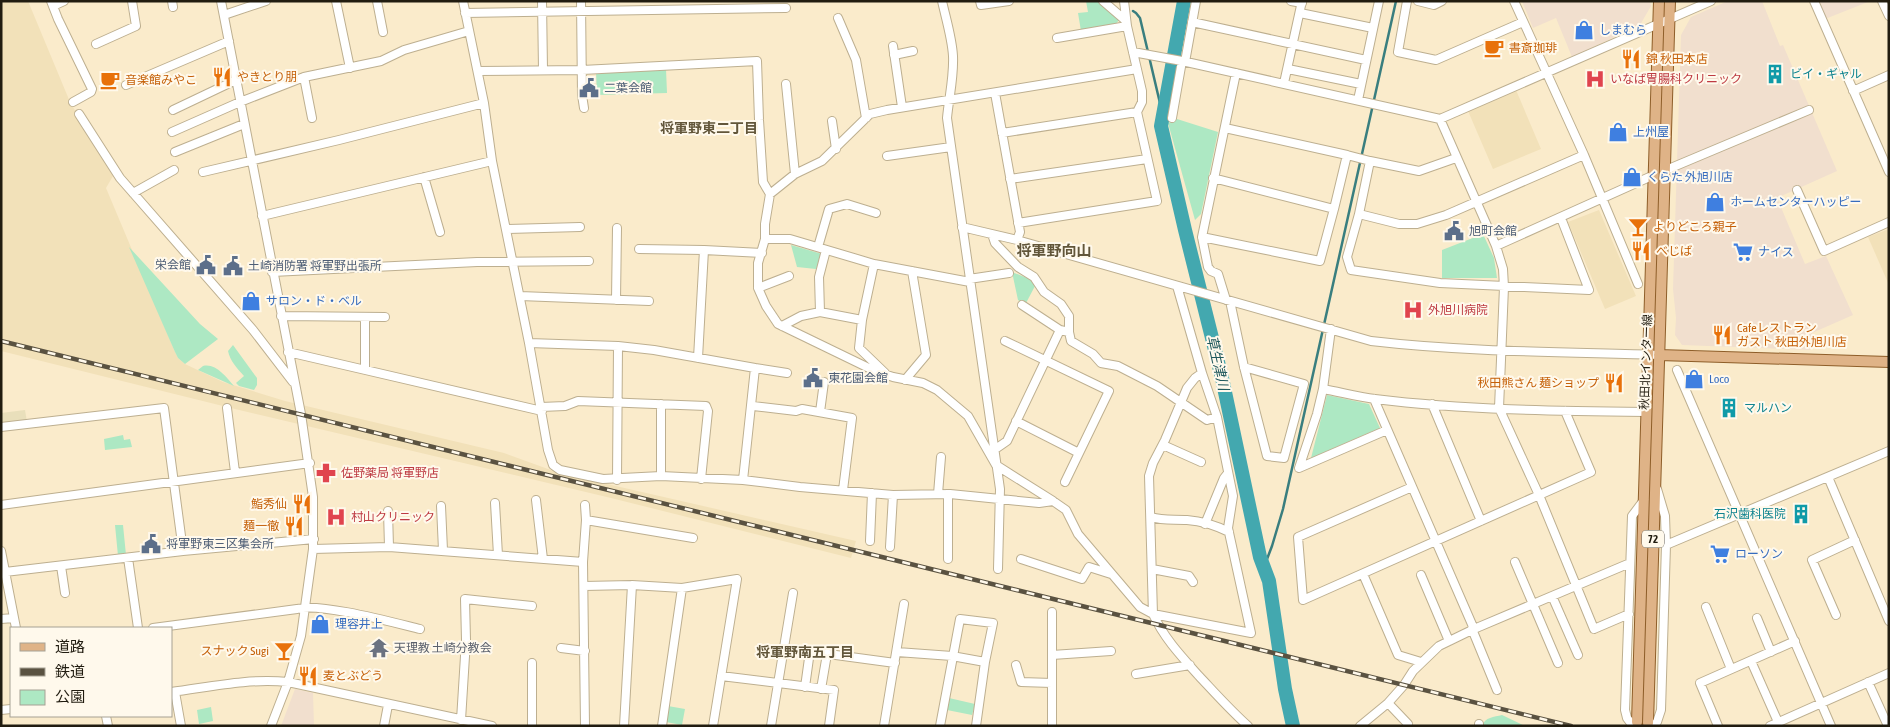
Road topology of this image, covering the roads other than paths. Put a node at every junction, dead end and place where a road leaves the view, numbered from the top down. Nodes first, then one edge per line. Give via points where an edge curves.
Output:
1 (64, 1) edge
2 (132, 1) edge
3 (221, 1) edge
4 (266, 1) edge
5 (336, 1) edge
6 (377, 1) edge
7 (463, 1) edge
8 (542, 1) edge
9 (581, 1) edge
10 (942, 1) edge
11 (980, 1) edge
12 (1009, 1) edge
13 (1103, 1) edge
14 (1123, 1) edge
15 (1196, 1) edge
16 (1290, 1) edge
17 (1379, 1) edge
18 (1407, 1) edge
19 (1418, 1) edge
20 (1442, 1) edge
21 (1514, 1) edge
22 (1659, 1) edge
23 (1670, 1) edge
24 (1711, 1) edge
25 (1814, 1) edge
26 (1882, 1) edge
27 (1302, 2) edge
28 (52, 4) edge
29 (786, 8) dead end
30 (542, 12) junction
31 (581, 12) junction
32 (465, 13) junction
33 (1300, 13) junction
34 (224, 14) junction
35 (1889, 16) edge
36 (838, 18) dead end
37 (1671, 18) junction
38 (1192, 22) junction
39 (1523, 22) junction
40 (1126, 23) junction
41 (1659, 24) junction
42 (1373, 28) junction
43 (469, 30) junction
44 (383, 32) dead end
45 (1056, 38) dead end
46 (229, 41) junction
47 (96, 44) dead end
48 (1293, 44) junction
49 (893, 46) dead end
50 (913, 52) dead end
51 (1132, 52) junction
52 (894, 55) junction
53 (1366, 60) junction
54 (1182, 61) junction
55 (350, 68) junction
56 (1138, 69) junction
57 (1288, 69) junction
58 (542, 70) junction
59 (582, 70) junction
60 (478, 71) junction
61 (1236, 73) junction
62 (1546, 74) junction
63 (1889, 75) edge
64 (304, 77) junction
65 (236, 80) junction
66 (1284, 83) junction
67 (786, 84) dead end
68 (1361, 84) junction
69 (126, 85) dead end
70 (1853, 91) junction
71 (995, 92) junction
72 (948, 100) junction
73 (1358, 100) junction
74 (73, 102) dead end
75 (240, 102) junction
76 (484, 103) junction
77 (902, 107) junction
78 (584, 108) dead end
79 (173, 110) dead end
80 (1809, 110) dead end
81 (1137, 112) junction
82 (79, 114) dead end
83 (312, 118) dead end
84 (866, 118) junction
85 (1172, 118) dead end
86 (1440, 118) junction
87 (832, 121) dead end
88 (244, 124) junction
89 (1224, 128) junction
90 (172, 132) dead end
91 (1002, 133) junction
92 (951, 147) junction
93 (836, 149) junction
94 (175, 152) dead end
95 (1347, 155) junction
96 (1584, 155) junction
97 (887, 156) dead end
98 (1147, 158) junction
99 (1456, 158) junction
100 (251, 161) junction
101 (492, 161) junction
102 (1368, 161) junction
103 (174, 170) dead end
104 (1666, 170) junction
105 (202, 172) dead end
106 (1889, 172) edge
107 (795, 174) junction
108 (1654, 175) junction
109 (424, 178) junction
110 (1213, 178) junction
111 (1010, 179) junction
112 (1797, 190) dead end
113 (133, 193) junction
114 (770, 194) junction
115 (1602, 199) junction
116 (1476, 201) junction
117 (1334, 209) junction
118 (876, 213) dead end
119 (1359, 214) junction
120 (262, 216) junction
121 (1561, 218) junction
122 (1889, 222) edge
123 (1018, 223) junction
124 (580, 227) dead end
125 (962, 227) junction
126 (617, 228) dead end
127 (506, 229) junction
128 (440, 232) dead end
129 (992, 234) junction
130 (1202, 237) junction
131 (765, 238) junction
132 (1016, 240) junction
133 (1496, 246) junction
134 (640, 249) dead end
135 (822, 249) junction
136 (704, 250) junction
137 (762, 253) junction
138 (588, 261) dead end
139 (513, 262) junction
140 (874, 264) junction
141 (912, 271) junction
142 (272, 272) junction
143 (1009, 273) dead end
144 (789, 276) dead end
145 (969, 280) junction
146 (1638, 284) dead end
147 (1504, 286) junction
148 (758, 288) junction
149 (1181, 288) junction
150 (520, 296) junction
151 (616, 300) junction
152 (1227, 300) junction
153 (649, 301) dead end
154 (1022, 305) dead end
155 (820, 312) junction
156 (281, 316) junction
157 (365, 317) junction
158 (385, 317) dead end
159 (862, 320) junction
160 (782, 326) junction
161 (1330, 328) junction
162 (1060, 330) junction
163 (1069, 332) junction
164 (1005, 341) dead end
165 (530, 343) junction
166 (618, 346) junction
167 (1500, 350) junction
168 (288, 352) junction
169 (1653, 354) junction
170 (698, 358) junction
171 (1046, 360) junction
172 (1889, 362) edge
173 (1244, 367) junction
174 (755, 368) junction
175 (365, 370) junction
176 (1677, 370) dead end
177 (786, 373) dead end
178 (887, 374) junction
179 (1202, 374) junction
180 (905, 380) junction
181 (824, 382) dead end
182 (294, 384) junction
183 (1323, 389) junction
184 (1374, 399) junction
185 (617, 403) junction
186 (1181, 403) junction
187 (661, 404) junction
188 (1432, 404) junction
189 (752, 406) junction
190 (227, 408) dead end
191 (1499, 408) junction
192 (542, 409) junction
193 (1565, 411) junction
194 (820, 412) junction
195 (1646, 412) junction
196 (1217, 417) junction
197 (1016, 421) junction
198 (1, 427) edge
199 (1387, 430) junction
200 (1163, 445) junction
201 (994, 450) junction
202 (1889, 451) edge
203 (1079, 453) junction
204 (941, 457) dead end
205 (1201, 462) dead end
206 (310, 463) junction
207 (996, 465) junction
208 (235, 472) junction
209 (1228, 473) junction
210 (661, 476) junction
211 (1828, 477) junction
212 (701, 479) junction
213 (617, 480) junction
214 (743, 480) junction
215 (173, 481) junction
216 (1065, 482) dead end
217 (1654, 483) junction
218 (1412, 487) junction
219 (843, 490) junction
220 (872, 493) junction
221 (938, 494) junction
222 (948, 494) junction
223 (893, 495) junction
224 (1538, 495) junction
225 (1000, 499) junction
226 (536, 500) dead end
227 (1644, 500) junction
228 (1053, 501) junction
229 (495, 503) dead end
230 (1, 505) edge
231 (585, 505) dead end
232 (441, 506) dead end
233 (388, 511) dead end
234 (1654, 514) junction
235 (1740, 514) junction
236 (1665, 516) junction
237 (1151, 517) junction
238 (586, 520) junction
239 (1481, 521) junction
240 (1206, 524) junction
241 (1229, 532) junction
242 (314, 538) junction
243 (693, 538) dead end
244 (1854, 540) junction
245 (1435, 541) junction
246 (870, 542) dead end
247 (1666, 546) junction
248 (389, 547) junction
249 (890, 547) dead end
250 (313, 549) junction
251 (443, 550) junction
252 (183, 551) junction
253 (2, 555) edge
254 (498, 555) junction
255 (128, 558) junction
256 (543, 559) junction
257 (948, 559) dead end
258 (1021, 559) dead end
259 (583, 562) junction
260 (1515, 562) dead end
261 (1630, 563) junction
262 (62, 566) junction
263 (1152, 568) junction
264 (998, 569) dead end
265 (5, 572) junction
266 (1111, 574) junction
267 (1363, 574) junction
268 (1421, 575) dead end
269 (1193, 582) dead end
270 (632, 585) junction
271 (584, 586) junction
272 (1575, 586) junction
273 (682, 588) junction
274 (65, 593) dead end
275 (793, 593) dead end
276 (1552, 596) junction
277 (904, 604) dead end
278 (1533, 604) junction
279 (305, 606) junction
280 (532, 606) dead end
281 (1706, 607) dead end
282 (1052, 612) dead end
283 (1152, 614) junction
284 (1629, 614) junction
285 (1836, 615) dead end
286 (14, 618) junction
287 (1757, 618) dead end
288 (1, 619) edge
289 (1889, 621) edge
290 (16, 627) edge
291 (138, 627) edge
292 (161, 627) edge
293 (420, 629) dead end
294 (1473, 629) junction
295 (1450, 641) junction
296 (1795, 641) junction
297 (561, 648) dead end
298 (784, 648) junction
299 (585, 651) junction
300 (810, 651) junction
301 (1111, 651) dead end
302 (897, 652) junction
303 (1771, 652) junction
304 (827, 654) junction
305 (1052, 655) junction
306 (1578, 655) dead end
307 (952, 656) junction
308 (1751, 661) junction
309 (985, 662) junction
310 (1421, 662) junction
311 (532, 663) dead end
312 (895, 663) junction
313 (1558, 663) dead end
314 (1016, 665) dead end
315 (1190, 665) junction
316 (1731, 670) junction
317 (1889, 673) edge
318 (1136, 674) dead end
319 (721, 676) junction
320 (288, 682) junction
321 (1868, 682) junction
322 (1052, 683) junction
323 (778, 684) junction
324 (805, 687) junction
325 (821, 689) junction
326 (1497, 690) dead end
327 (173, 692) edge
328 (1388, 703) junction
329 (1821, 703) junction
330 (388, 705) junction
331 (461, 720) junction
332 (1778, 722) junction
333 (1408, 724) dead end
334 (1635, 724) edge
335 (1650, 724) edge
336 (181, 726) edge
337 (271, 726) edge
338 (384, 726) edge
339 (492, 726) edge
340 (532, 726) edge
341 (585, 726) edge
342 (624, 726) edge
343 (662, 726) edge
344 (713, 726) edge
345 (771, 726) edge
346 (829, 726) edge
347 (884, 726) edge
348 (940, 726) edge
349 (976, 726) edge
350 (1052, 726) edge
351 (1248, 726) edge
352 (1360, 726) edge
353 (1718, 726) edge
354 (1770, 726) edge
355 (1831, 726) edge
356 (1888, 726) edge

1 - 28 street
2 - 47 street via 136,26
3 - 34 street
4 - 34 street
5 - 55 street
6 - 44 street
7 - 32 street
8 - 30 street
9 - 31 street
10 - 72 street via 953,54
11 - 12 street via 981,5
13 - 40 street
14 - 40 street
15 - 38 street
16 - 27 street
17 - 42 street
18 - 39 street via 1398,52 1436,60
19 - 20 street via 1434,5
21 - 39 street
22 - 41 main road, 秋田北インター線 / 72
23 - 37 main road, 秋田北インター線 / 72
24 - 37 street
25 - 70 street
26 - 35 street
27 - 33 street
28 - 74 street via 92,89
29 - 31 street
30 - 31 street
30 - 32 street
30 - 58 street
31 - 59 street
32 - 43 street
33 - 42 street
33 - 48 street
34 - 46 street
36 - 84 street via 856,60
37 - 41 street
37 - 104 main road, 秋田北インター線 / 72
38 - 48 street
38 - 54 street
39 - 62 street
40 - 45 street
40 - 51 street
41 - 62 street
41 - 108 main road, 秋田北インター線 / 72
42 - 53 street
43 - 55 street via 404,50 381,61
43 - 60 street
46 - 65 street
46 - 69 street
48 - 53 street
48 - 57 street
49 - 52 street
50 - 52 street
51 - 54 street
51 - 56 street
52 - 77 street
53 - 68 street
54 - 61 street
54 - 85 street
55 - 64 street
56 - 71 street
56 - 81 street via 1142,102
57 - 66 street
57 - 68 street
58 - 59 street
58 - 60 street
59 - 78 street
59 - 114 street via 757,61 763,182
60 - 76 street
61 - 66 street
61 - 89 street
62 - 86 street
62 - 96 street
63 - 70 street
64 - 75 street
64 - 83 street
65 - 75 street
65 - 79 street
66 - 73 street
67 - 107 street
68 - 73 street
70 - 106 street
71 - 72 street
71 - 91 street
72 - 77 street
72 - 92 street
73 - 86 street
75 - 88 street
75 - 90 street
76 - 100 street
76 - 101 street
77 - 84 street via 870,114
80 - 104 street
81 - 91 street
81 - 98 street
82 - 113 street via 110,164
84 - 93 street
86 - 99 street
87 - 93 street
88 - 94 street
88 - 100 street
89 - 95 street
89 - 110 street
91 - 111 street
92 - 97 street
92 - 125 street
93 - 107 street via 822,161
95 - 102 street
95 - 117 street
96 - 115 street
96 - 116 street
98 - 111 street
98 - 123 street via 1157,201
99 - 102 street via 1419,171
99 - 116 street
100 - 105 street
100 - 120 street
101 - 109 street
101 - 127 street
102 - 119 street
103 - 113 street
104 - 169 main road, 秋田北インター線 / 72
107 - 114 street
108 - 115 street
108 - 169 main road, 秋田北インター線 / 72
109 - 120 street
109 - 128 street
110 - 117 street
110 - 130 street
111 - 123 street
112 - 122 street via 1824,251
113 - 182 street via 253,330
114 - 131 street
115 - 121 street
115 - 146 street
116 - 119 street via 1417,224 1399,224
116 - 133 street
117 - 130 street via 1320,261
118 - 135 street via 847,204 829,209
119 - 147 street via 1348,257 1351,270 1440,284
120 - 142 street
121 - 133 street
121 - 147 street via 1589,290
123 - 132 street via 1020,232
124 - 127 street
125 - 129 street
125 - 145 street
126 - 151 street
127 - 139 street
129 - 132 street
129 - 163 street via 995,244 1034,278 1044,292 1061,304 1069,316
130 - 152 street via 1208,267 1218,274
131 - 135 street via 790,239
131 - 137 street
132 - 149 street
133 - 147 street
134 - 136 street
135 - 140 street
135 - 155 street
136 - 137 street
136 - 170 street
137 - 148 street via 758,263
138 - 139 street
139 - 142 street
139 - 150 street
140 - 141 street
140 - 159 street
141 - 145 street
141 - 180 street via 926,355
142 - 156 street
143 - 145 street
144 - 148 street
145 - 201 street
147 - 167 street
148 - 160 street via 766,306
149 - 152 street
149 - 179 street
150 - 151 street
150 - 165 street
151 - 153 street
152 - 161 street
152 - 173 street
154 - 162 street
155 - 159 street
155 - 160 street via 801,316
156 - 157 street
156 - 168 street
157 - 158 street
157 - 175 street
159 - 178 street via 859,348
160 - 178 street
161 - 167 street via 1380,342
161 - 183 street
162 - 163 street
162 - 171 street
163 - 186 street via 1071,341 1093,354 1101,363 1118,366 1157,386
164 - 171 street
165 - 166 street
165 - 192 street
166 - 170 street
166 - 185 street
167 - 169 street
167 - 191 street
168 - 175 street
168 - 182 street
169 - 172 main road
169 - 195 main road, 秋田北インター線 / 72
169 - 217 main road, 秋田北インター線 / 72
170 - 174 street
171 - 197 street
171 - 203 street via 1109,391
173 - 173 street via 1267,456 1284,458 1304,384
174 - 177 street
174 - 189 street
175 - 192 street
176 - 235 street
178 - 180 street
179 - 186 street via 1187,388
179 - 196 street
180 - 207 street via 937,390 968,416
181 - 194 street
182 - 206 street
183 - 184 street
183 - 199 street via 1299,468
184 - 188 street
184 - 199 street
185 - 187 street
185 - 192 street via 578,401
185 - 213 street
186 - 196 street via 1207,420
186 - 200 street
187 - 210 street
187 - 212 street via 706,406
188 - 191 street
188 - 239 street
189 - 194 street
189 - 214 street
190 - 208 street
191 - 193 street
191 - 224 street
192 - 213 street via 553,465 579,475
193 - 195 street
193 - 224 street via 1591,472
194 - 219 street via 852,418
195 - 227 main road, 秋田北インター線 / 72
196 - 209 street
197 - 201 street via 1007,441
197 - 203 street
198 - 215 street via 164,408
199 - 218 street
200 - 205 street
200 - 237 street via 1150,476
201 - 207 street
202 - 211 street
203 - 216 street
204 - 221 street
206 - 208 street
206 - 242 street
207 - 225 street
207 - 228 street
208 - 215 street
209 - 240 street
209 - 241 street via 1233,496
210 - 212 street
210 - 213 street
211 - 235 street
211 - 244 street
212 - 214 street
214 - 219 street
215 - 230 street
215 - 252 street
217 - 234 main road, 秋田北インター線 / 72
217 - 236 street
218 - 245 street
218 - 267 street via 1298,537 1302,600
219 - 220 street
220 - 223 street
220 - 246 street
221 - 222 street
221 - 223 street
222 - 225 street
222 - 257 street
223 - 249 street
224 - 239 street
224 - 272 street
225 - 228 street
225 - 264 street
226 - 256 street
227 - 261 street via 1632,516
227 - 334 main road, 秋田北インター線 / 72
228 - 266 street via 1066,510 1078,534
229 - 254 street
231 - 238 street
232 - 251 street
233 - 248 street
234 - 236 street
234 - 335 main road, 秋田北インター線 / 72
235 - 247 street
235 - 296 street
236 - 247 street
237 - 240 street
237 - 263 street
238 - 243 street
238 - 259 street
239 - 245 street
240 - 241 street
241 - 283 street via 1251,633
242 - 250 street
242 - 252 street
244 - 285 street via 1812,560
244 - 289 street
245 - 267 street
245 - 294 street
247 - 335 street via 1661,710 1657,722
248 - 250 street
248 - 251 street
250 - 279 street
251 - 254 street
252 - 255 street
253 - 265 street
254 - 256 street
255 - 262 street
255 - 291 street
256 - 259 street
258 - 266 street via 1082,579 1089,567
259 - 271 street
260 - 278 street
261 - 272 street
261 - 284 street
262 - 265 street
262 - 274 street
263 - 269 street via 1189,576
263 - 283 street
265 - 286 street
266 - 283 street via 1140,607
267 - 310 street via 1398,654
268 - 295 street
270 - 271 street
270 - 273 street
270 - 342 street
271 - 299 street
272 - 276 street
272 - 284 street via 1594,629
273 - 319 street via 737,579
273 - 343 street
275 - 298 street
276 - 278 street
276 - 306 street
277 - 302 street
278 - 294 street
278 - 313 street
279 - 292 street
279 - 293 street
279 - 320 street via 301,636
280 - 331 street via 465,599
281 - 316 street
282 - 305 street
283 - 315 street via 1162,633
284 - 334 street via 1625,710 1627,718
286 - 288 street
286 - 290 street
287 - 303 street
294 - 295 street
294 - 326 street
295 - 310 street
296 - 303 street
296 - 329 street
297 - 299 street
298 - 300 street
298 - 323 street
299 - 341 street
300 - 304 street
300 - 324 street
301 - 305 street
302 - 307 street
302 - 312 street
303 - 308 street
304 - 312 street
304 - 325 street
305 - 322 street
307 - 309 street
307 - 309 street via 960,619 994,623
307 - 348 street
308 - 316 street
308 - 332 street
309 - 349 street
310 - 328 street
311 - 340 street
312 - 347 street
314 - 322 street via 1021,682
315 - 318 street
315 - 351 street
316 - 353 street via 1700,683
317 - 321 street
319 - 323 street
319 - 344 street
320 - 327 street via 236,682
320 - 330 street
320 - 337 street
321 - 329 street
321 - 356 street
322 - 350 street
323 - 324 street
323 - 345 street
324 - 325 street
325 - 346 street via 834,690
327 - 336 street
328 - 333 street
328 - 352 street
329 - 332 street
329 - 355 street
330 - 331 street
330 - 338 street
331 - 339 street
332 - 354 street

